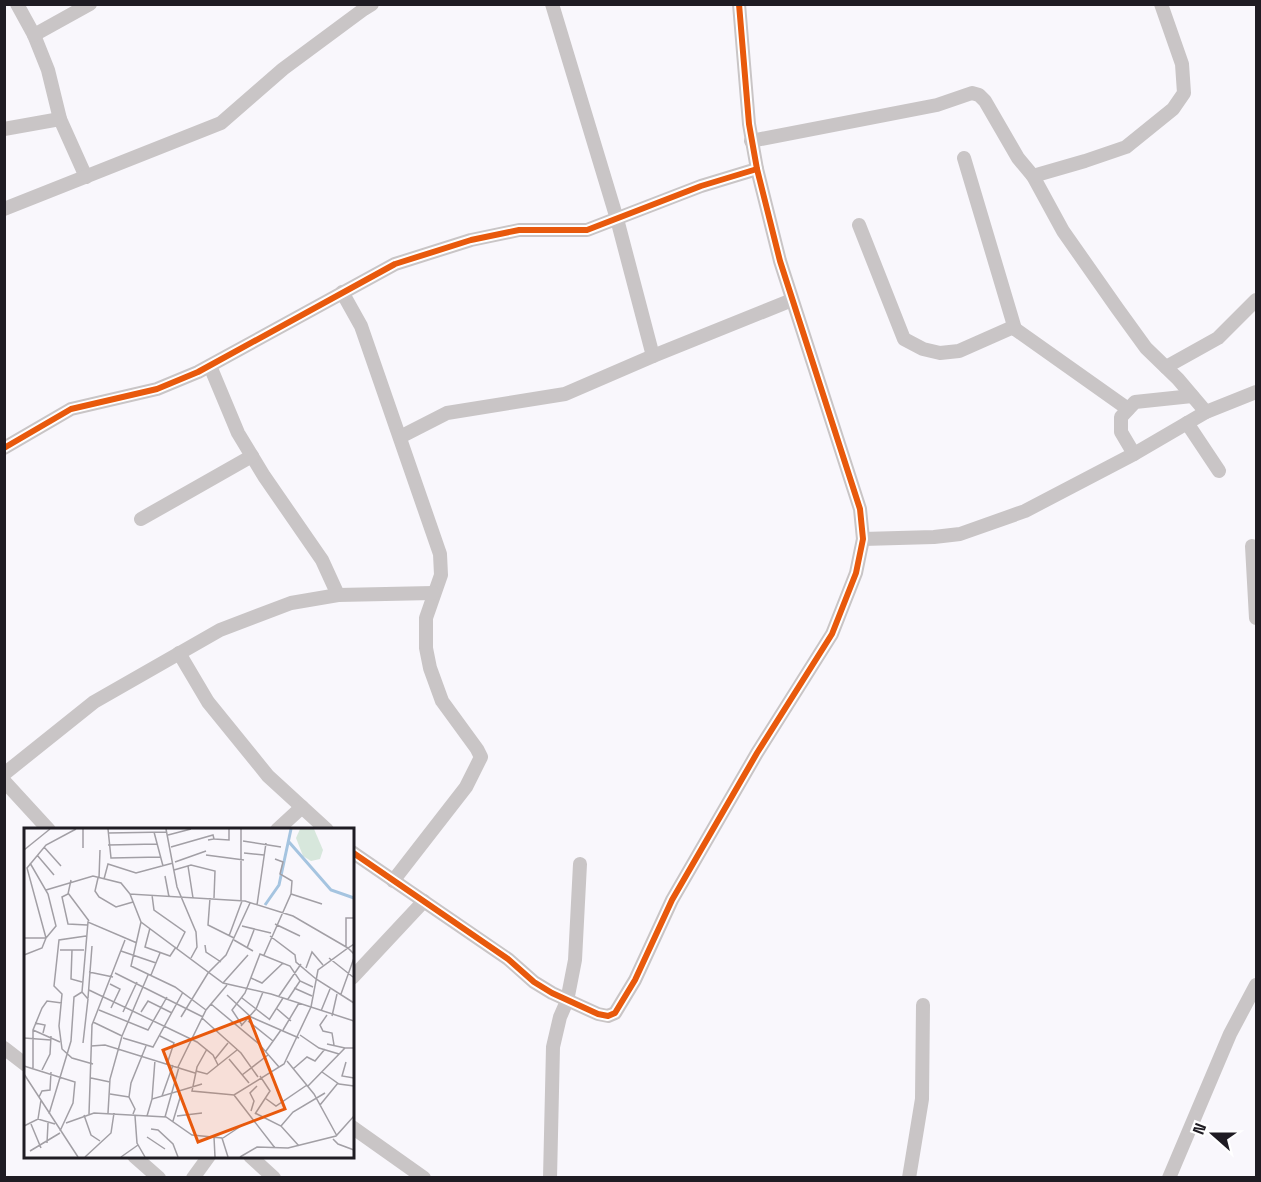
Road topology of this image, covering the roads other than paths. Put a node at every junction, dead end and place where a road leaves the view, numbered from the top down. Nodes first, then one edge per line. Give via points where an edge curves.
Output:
1 (16, 4) edge
2 (90, 4) edge
3 (372, 4) edge
4 (552, 4) edge
5 (739, 4) edge
6 (1161, 4) edge
7 (34, 35) junction
8 (60, 119) junction
9 (4, 129) edge
10 (751, 141) junction
11 (964, 158) dead end
12 (757, 169) junction
13 (1033, 176) junction
14 (86, 177) junction
15 (4, 209) edge
16 (617, 219) junction
17 (859, 225) dead end
18 (342, 292) junction
19 (792, 300) junction
20 (1257, 300) edge
21 (1015, 329) junction
22 (653, 356) junction
23 (210, 366) junction
24 (1166, 367) junction
25 (1257, 392) edge
26 (1192, 396) junction
27 (1128, 409) junction
28 (1206, 412) junction
29 (1187, 423) junction
30 (400, 437) junction
31 (4, 448) edge
32 (1134, 454) junction
33 (252, 456) junction
34 (1219, 471) dead end
35 (141, 519) dead end
36 (863, 539) junction
37 (1252, 546) dead end
38 (433, 593) junction
39 (338, 595) junction
40 (1257, 618) edge
41 (179, 653) junction
42 (4, 774) edge
43 (4, 781) edge
44 (302, 807) junction
45 (47, 828) edge
46 (280, 828) edge
47 (325, 828) edge
48 (354, 853) edge
49 (580, 864) dead end
50 (393, 881) junction
51 (424, 901) junction
52 (354, 976) edge
53 (1257, 985) edge
54 (567, 1001) junction
55 (923, 1005) dead end
56 (4, 1048) edge
57 (24, 1063) edge
58 (354, 1127) edge
59 (136, 1158) edge
60 (208, 1158) edge
61 (252, 1158) edge
62 (159, 1178) edge
63 (193, 1178) edge
64 (274, 1178) edge
65 (423, 1178) edge
66 (550, 1178) edge
67 (909, 1178) edge
68 (1169, 1178) edge

1 - 7 street
2 - 7 street
3 - 14 street via 283,69 221,123
4 - 16 street
5 - 10 street
6 - 13 street via 1182,64 1184,93 1173,109 1126,147
7 - 8 street via 48,70
8 - 9 street
8 - 14 street
10 - 12 street
10 - 13 street via 937,105 972,93 985,101
11 - 21 street
12 - 16 street
12 - 19 street
13 - 24 street via 1070,240 1146,348
14 - 15 street
16 - 18 street via 586,230 519,230 471,240 394,264
16 - 22 street
17 - 21 street via 904,339 940,353 959,351
18 - 23 street
18 - 30 street via 361,326
19 - 22 street
19 - 36 street via 860,509
20 - 24 street via 1218,338
21 - 27 street
22 - 30 street via 565,394 447,413
23 - 31 street via 157,389 70,409
23 - 33 street
24 - 26 street
25 - 28 street
26 - 27 street via 1135,402
26 - 28 street
27 - 32 street via 1121,417 1121,432
28 - 29 street
29 - 32 street
29 - 34 street
30 - 38 street via 440,554 441,575
32 - 36 street via 1025,512 960,534
33 - 35 street
33 - 39 street via 322,560
36 - 54 street via 856,573 832,634 672,900 615,1013 598,1014
37 - 40 street
38 - 39 street
38 - 50 street via 426,618 430,668 442,701 481,757 466,787
39 - 41 street via 291,603 220,630
41 - 42 street via 94,702
41 - 44 street via 208,702 268,776
43 - 45 street
44 - 46 street
44 - 47 street
48 - 50 street
49 - 54 street via 575,960
50 - 51 street
51 - 52 street
51 - 54 street via 508,958 534,982
53 - 68 street via 1230,1034
54 - 66 street via 554,1047
55 - 67 street via 922,1099
56 - 57 street
58 - 65 street
59 - 62 street
60 - 63 street
61 - 64 street

